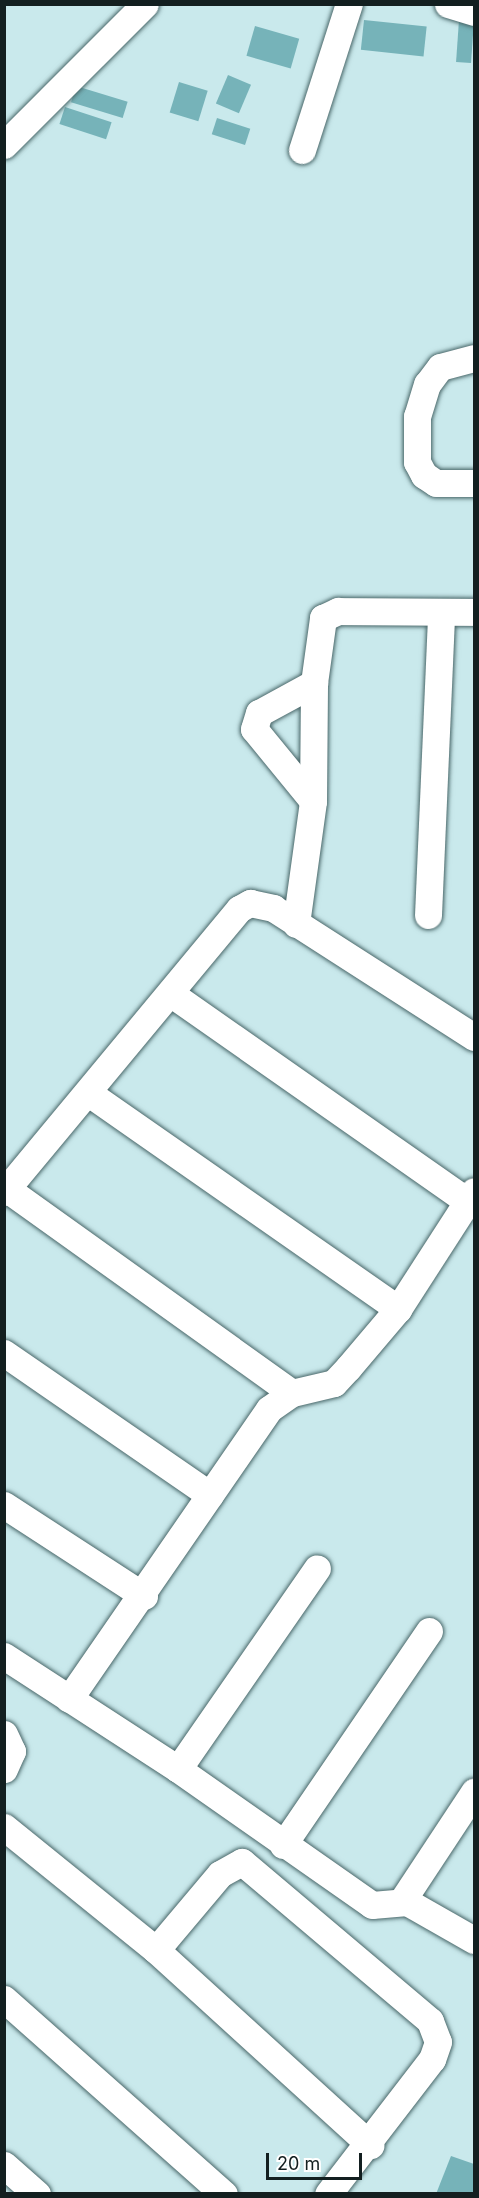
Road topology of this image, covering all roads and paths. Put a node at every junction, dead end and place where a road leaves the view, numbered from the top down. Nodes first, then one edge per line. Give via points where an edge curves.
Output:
1 (349, 4) edge
2 (448, 4) edge
3 (142, 5) edge
4 (474, 12) edge
5 (4, 145) edge
6 (302, 150) dead end
7 (474, 358) edge
8 (474, 483) edge
9 (474, 612) edge
10 (441, 614) junction
11 (314, 683) junction
12 (313, 801) junction
13 (428, 915) dead end
14 (296, 924) junction
15 (170, 993) junction
16 (474, 1037) edge
17 (90, 1094) junction
18 (6, 1190) edge
19 (472, 1197) edge
20 (398, 1309) junction
21 (4, 1353) edge
22 (292, 1392) junction
23 (210, 1495) junction
24 (4, 1505) edge
25 (317, 1568) dead end
26 (144, 1596) junction
27 (429, 1631) dead end
28 (4, 1656) edge
29 (69, 1700) junction
30 (4, 1734) edge
31 (4, 1769) edge
32 (178, 1769) junction
33 (474, 1792) edge
34 (4, 1827) edge
35 (283, 1845) junction
36 (402, 1901) junction
37 (474, 1940) edge
38 (156, 1950) junction
39 (4, 1999) edge
40 (370, 2145) junction
41 (4, 2165) edge
42 (37, 2193) edge
43 (224, 2193) edge
44 (328, 2193) edge

1 - 6 street
2 - 4 street
3 - 5 street
7 - 8 street via 440,367 427,384 417,416 417,462 424,475 436,483
9 - 10 street
10 - 11 street via 332,611 321,624
10 - 13 street
11 - 12 street
11 - 12 street via 259,713 254,729
12 - 14 street
14 - 15 street via 260,903 239,909
14 - 16 street
15 - 17 street
15 - 19 street
17 - 18 street
17 - 20 street
18 - 22 street
19 - 20 street
20 - 22 street via 334,1383
21 - 23 street
22 - 23 street via 268,1409
23 - 26 street
24 - 26 street
25 - 32 street
26 - 29 street
27 - 35 street
28 - 29 street
29 - 32 street
30 - 31 street via 12,1751
32 - 35 street
33 - 36 street
34 - 38 street
35 - 36 street via 372,1905
36 - 37 street
38 - 40 street
38 - 40 street via 220,1874 242,1862 430,2021 438,2042 432,2059
39 - 43 street
40 - 44 street
41 - 42 street

